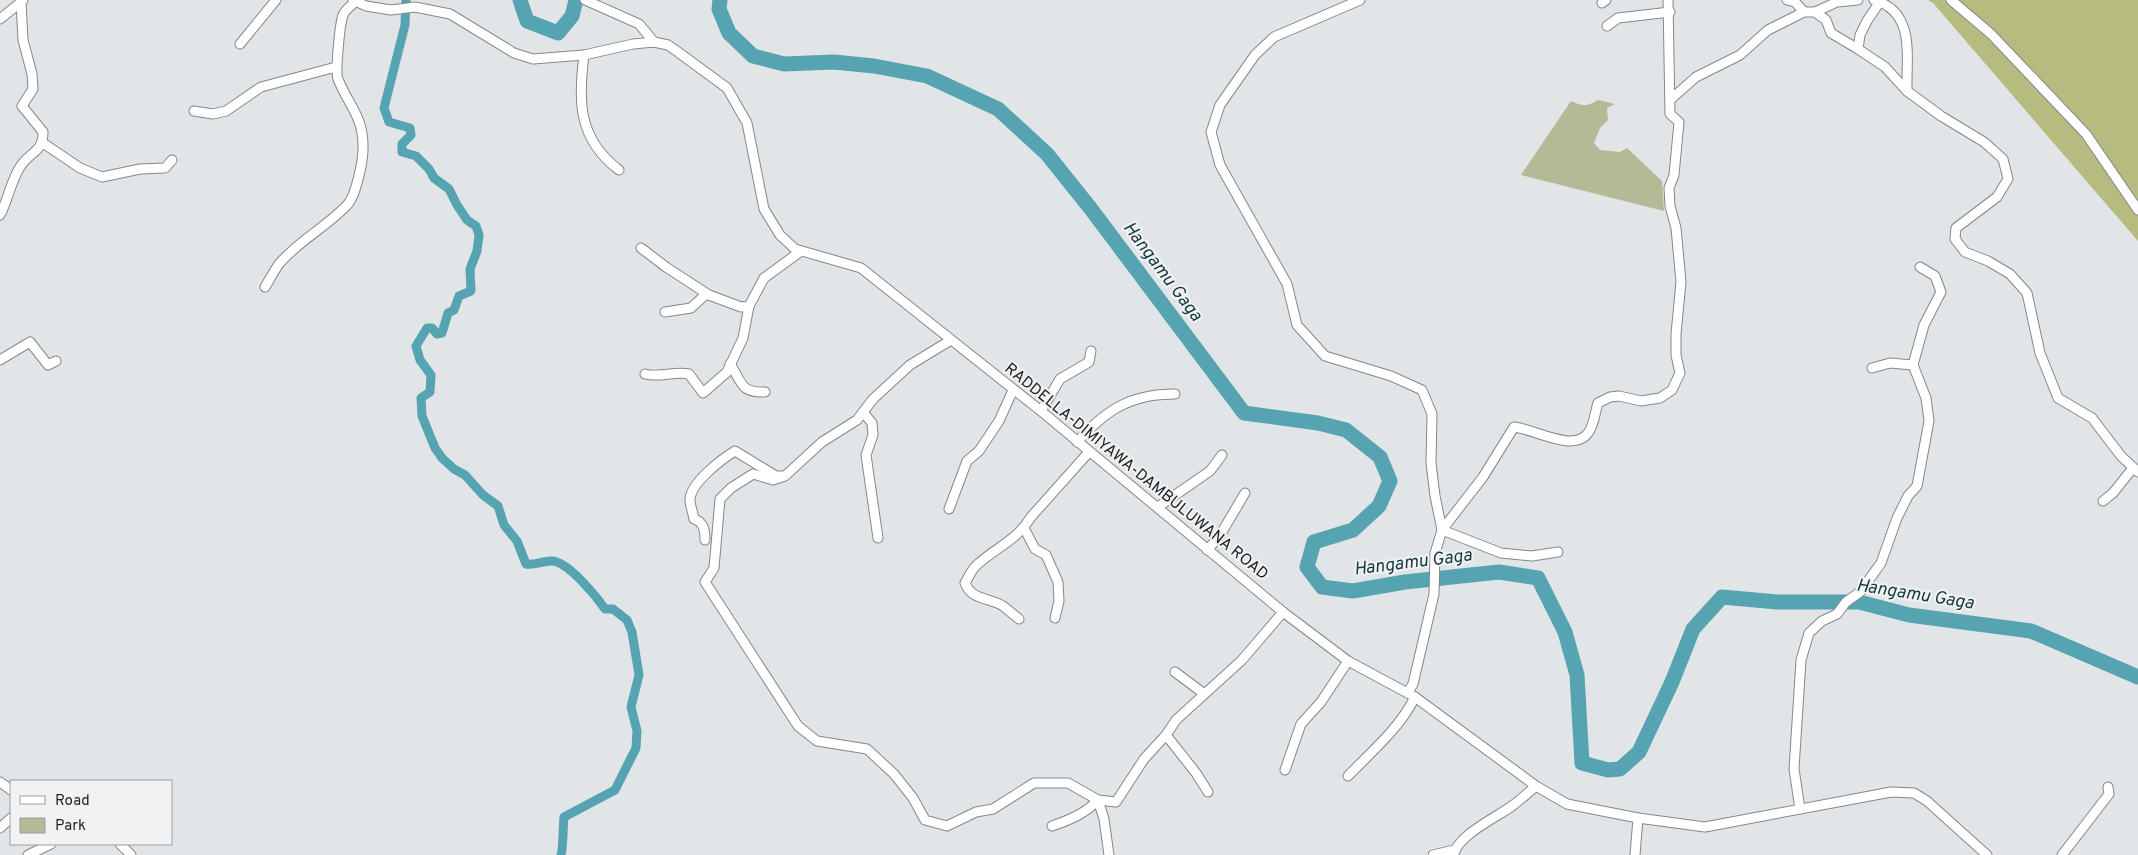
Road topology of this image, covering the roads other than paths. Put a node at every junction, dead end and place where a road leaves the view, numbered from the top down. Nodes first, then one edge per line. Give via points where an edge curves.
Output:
1 (276, 0) edge
2 (585, 0) edge
3 (1360, 0) edge
4 (1668, 0) edge
5 (1787, 0) edge
6 (1858, 0) edge
7 (1951, 0) edge
8 (22, 1) edge
9 (354, 1) edge
10 (1879, 1) edge
11 (1670, 12) junction
12 (1804, 12) junction
13 (1815, 12) junction
14 (0, 19) edge
15 (1606, 26) dead end
16 (654, 42) junction
17 (240, 44) dead end
18 (1858, 49) junction
19 (584, 55) junction
20 (336, 67) junction
21 (1907, 91) junction
22 (1670, 100) junction
23 (194, 111) dead end
24 (43, 142) junction
25 (172, 160) dead end
26 (619, 170) dead end
27 (2138, 210) edge
28 (0, 215) edge
29 (641, 248) dead end
30 (801, 251) junction
31 (1920, 267) dead end
32 (265, 287) dead end
33 (709, 295) junction
34 (749, 306) junction
35 (665, 312) dead end
36 (951, 340) junction
37 (1091, 352) dead end
38 (0, 360) edge
39 (56, 361) dead end
40 (730, 364) junction
41 (1913, 365) junction
42 (1872, 368) dead end
43 (645, 374) dead end
44 (1013, 390) junction
45 (765, 392) dead end
46 (1175, 394) dead end
47 (1040, 411) junction
48 (863, 412) junction
49 (1077, 442) junction
50 (1090, 452) junction
51 (1222, 455) dead end
52 (2136, 470) edge
53 (785, 476) junction
54 (1245, 494) dead end
55 (2103, 501) dead end
56 (1158, 507) junction
57 (949, 509) dead end
58 (1024, 528) junction
59 (1442, 530) junction
60 (878, 538) dead end
61 (705, 540) dead end
62 (1207, 550) junction
63 (1558, 552) dead end
64 (1284, 612) junction
65 (1055, 618) dead end
66 (1019, 619) dead end
67 (1348, 661) junction
68 (1175, 672) dead end
69 (1203, 693) junction
70 (1412, 695) junction
71 (1166, 735) junction
72 (1285, 770) dead end
73 (1348, 776) dead end
74 (1536, 786) junction
75 (2108, 787) dead end
76 (1208, 792) dead end
77 (1098, 800) junction
78 (1800, 809) junction
79 (1638, 818) junction
80 (10, 819) edge
81 (1052, 826) dead end
82 (0, 828) edge
83 (49, 845) edge
84 (121, 845) edge
85 (1454, 852) edge
86 (28, 855) edge
87 (131, 855) edge
88 (1109, 855) edge
89 (1432, 855) edge
90 (1635, 855) edge
91 (1987, 855) edge
92 (2062, 855) edge

1 - 17 street
2 - 16 street via 640,24
3 - 59 street via 1274,37 1255,56 1220,105 1211,132 1220,165 1287,284 1297,325 1325,356 1391,376 1422,390 1432,414 1431,463
4 - 11 street
5 - 12 street via 1795,2
6 - 13 street via 1837,2
7 - 27 street via 1991,34 2086,134
8 - 14 street
8 - 24 street via 23,40 33,89 22,106 43,132
9 - 19 street, RADDELLA-DIMIYAWA-DAMBULUWANA ROAD via 391,10 414,7 450,14 514,53 532,59
9 - 20 street via 344,13 340,26
10 - 18 street via 1860,35
10 - 21 street via 1894,9 1905,29
11 - 15 street via 1618,18
11 - 22 street
12 - 13 street
12 - 22 street via 1768,30 1740,55 1696,77
13 - 18 street via 1826,20 1831,33
16 - 19 street, RADDELLA-DIMIYAWA-DAMBULUWANA ROAD
16 - 30 street, RADDELLA-DIMIYAWA-DAMBULUWANA ROAD via 678,52 727,88 747,124 764,209 780,235
18 - 21 street via 1885,67
19 - 26 street via 580,94 587,134 606,161
20 - 23 street via 261,86 226,111 213,114
20 - 32 street via 362,128 359,172 349,202 280,264
21 - 52 street via 1984,142 2003,159 2008,179 1997,197 1956,228 1955,239 1964,252 2010,274 2027,293 2040,353 2058,398 2092,418
22 - 59 street via 1670,114 1679,122 1674,175 1669,188 1681,282 1676,334 1680,373 1672,390 1660,398 1641,401 1619,396 1598,403 1588,433 1577,441 1558,440 1514,427 1483,477
24 - 25 street via 80,168 102,177 140,169 165,168
24 - 28 street via 20,167
29 - 33 street
30 - 34 street via 764,278
30 - 36 street, RADDELLA-DIMIYAWA-DAMBULUWANA ROAD via 861,268
31 - 41 street via 1935,276 1941,292 1924,325
33 - 34 street via 741,308
33 - 35 street via 692,308
34 - 40 street via 743,338
36 - 44 street, RADDELLA-DIMIYAWA-DAMBULUWANA ROAD
36 - 48 street via 910,365
37 - 47 street via 1089,362 1060,379
38 - 39 street via 30,342 48,365
40 - 43 street via 727,372 703,393 688,374
40 - 45 street via 744,388
41 - 42 street via 1890,363
41 - 78 street via 1926,398 1929,421 1917,486 1897,518 1881,563 1860,592 1809,634 1804,646 1794,768
44 - 47 street, RADDELLA-DIMIYAWA-DAMBULUWANA ROAD
44 - 57 street via 999,421 979,451 967,461
46 - 49 street via 1149,394 1118,407 1096,422
47 - 49 street, RADDELLA-DIMIYAWA-DAMBULUWANA ROAD
48 - 53 street via 857,420 822,442
48 - 60 street via 872,423 873,435 866,455
49 - 50 street, RADDELLA-DIMIYAWA-DAMBULUWANA ROAD
50 - 56 street, RADDELLA-DIMIYAWA-DAMBULUWANA ROAD
50 - 58 street
51 - 56 street via 1210,471
52 - 55 street
53 - 61 street via 776,476 735,452 722,459 696,485 690,499 694,519 704,529
53 - 77 street via 773,480 753,474 720,499 714,568 705,582 798,726 817,741 868,748 894,774 926,820 947,826 976,812 993,809 1034,783 1068,783
54 - 62 street via 1219,537
56 - 62 street, RADDELLA-DIMIYAWA-DAMBULUWANA ROAD
58 - 65 street via 1035,549 1046,555 1058,582 1059,601
58 - 66 street via 977,564 965,583 974,596 1001,605
59 - 63 street via 1501,553 1532,556
59 - 70 street via 1435,553 1434,594
62 - 64 street, RADDELLA-DIMIYAWA-DAMBULUWANA ROAD
64 - 67 street, RADDELLA-DIMIYAWA-DAMBULUWANA ROAD
64 - 69 street via 1242,660
67 - 70 street, RADDELLA-DIMIYAWA-DAMBULUWANA ROAD
67 - 72 street via 1321,702 1301,724
68 - 69 street
69 - 71 street
70 - 73 street via 1408,712
70 - 74 street, RADDELLA-DIMIYAWA-DAMBULUWANA ROAD
71 - 76 street
71 - 77 street via 1144,759 1116,802
74 - 79 street, RADDELLA-DIMIYAWA-DAMBULUWANA ROAD via 1567,804
74 - 85 street via 1471,832
75 - 92 street via 2109,794
77 - 81 street via 1076,817
77 - 88 street
78 - 79 street, RADDELLA-DIMIYAWA-DAMBULUWANA ROAD via 1705,827
78 - 91 street, RADDELLA-DIMIYAWA-DAMBULUWANA ROAD via 1891,792 1914,793
79 - 90 street
80 - 82 street
83 - 86 street
84 - 87 street
85 - 89 street

